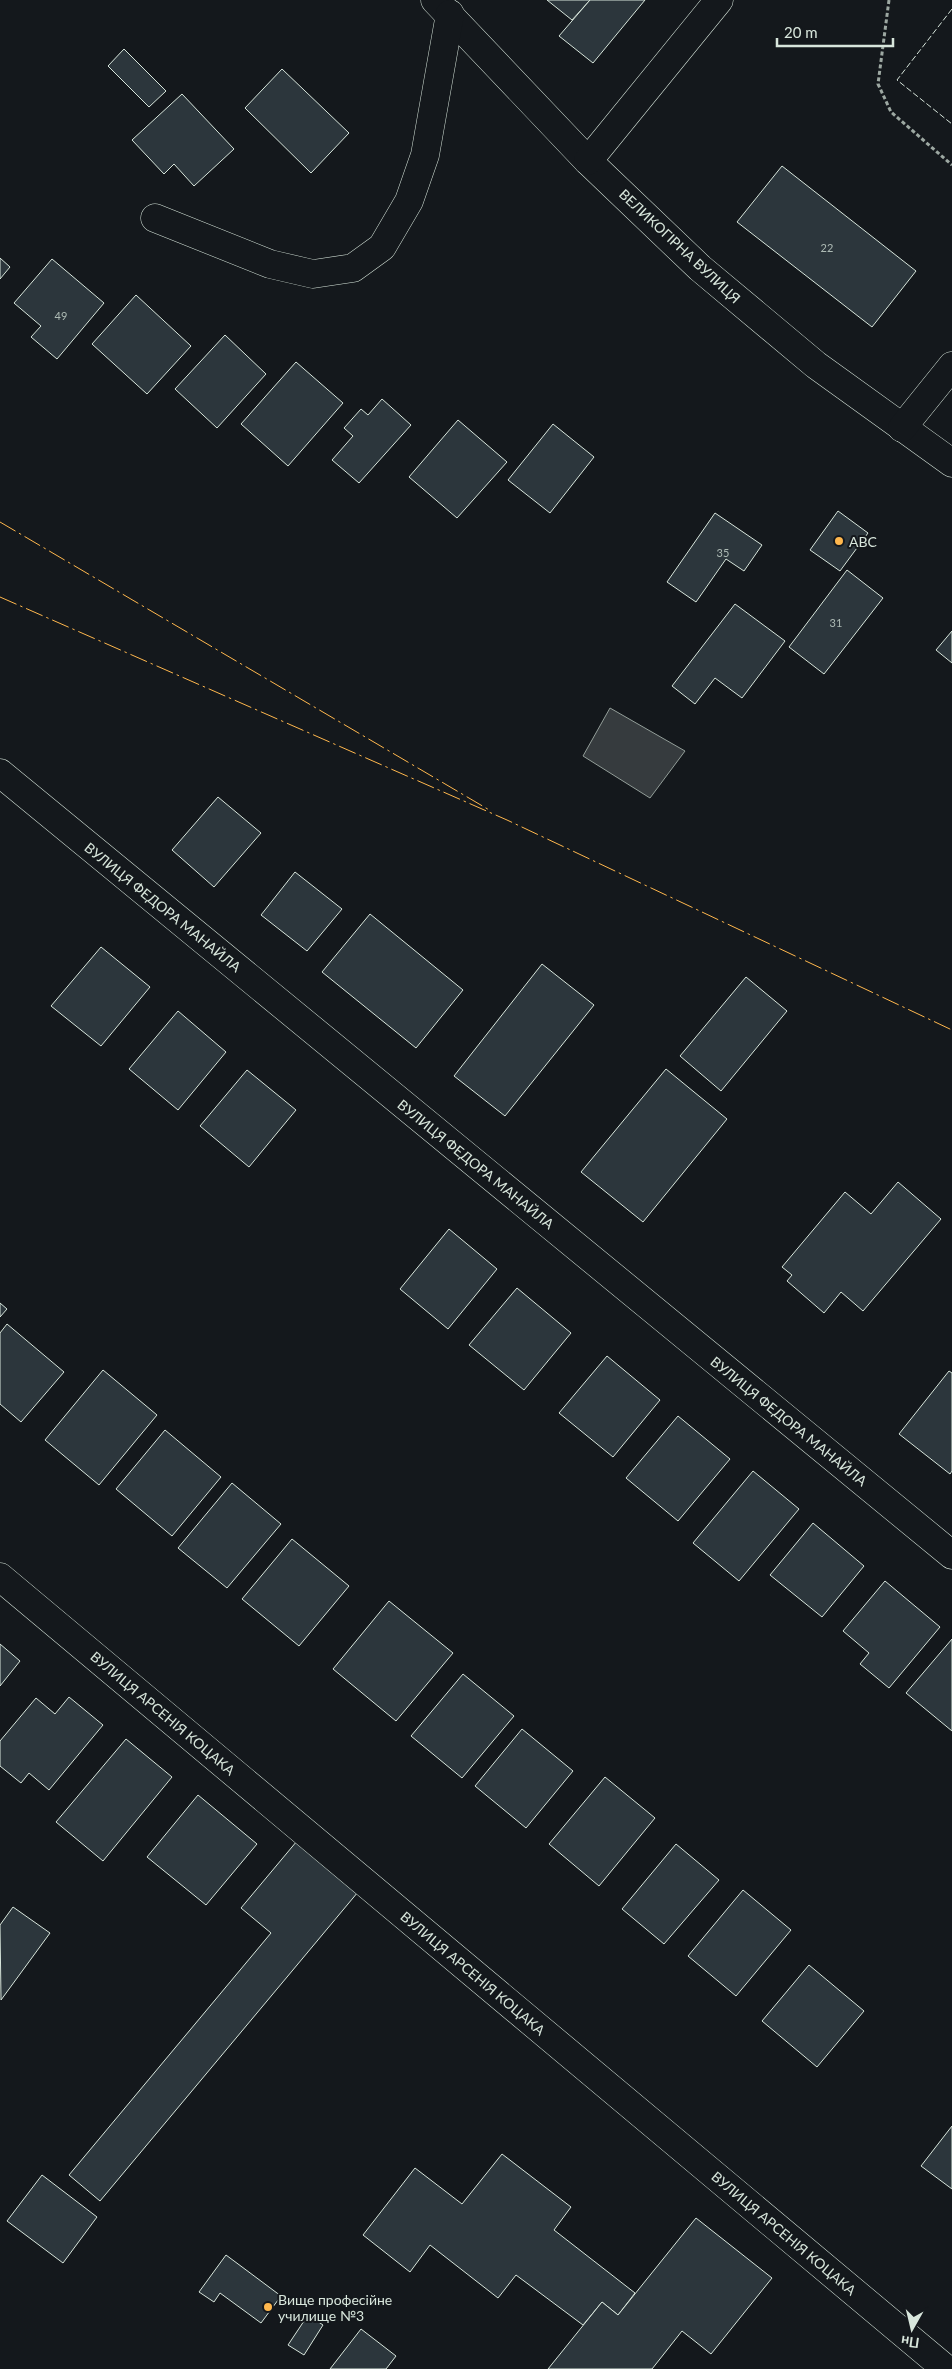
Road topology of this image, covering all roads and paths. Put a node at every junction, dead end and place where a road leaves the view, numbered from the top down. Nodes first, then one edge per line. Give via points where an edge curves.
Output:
1 (719, 0) edge
2 (889, 0) edge
3 (442, 7) edge
4 (588, 160) junction
5 (952, 165) edge
6 (155, 218) dead end
7 (952, 366) edge
8 (902, 428) junction
9 (952, 463) edge
10 (0, 773) edge
11 (952, 1555) edge
12 (0, 1577) edge
13 (946, 2369) edge

1 - 4 street
2 - 5 path via 878,84 892,112
3 - 4 street, ВЕЛИКОГІРНА ВУЛИЦЯ
3 - 6 street via 425,154 409,201 382,247 352,268 313,274 270,264
4 - 8 street, ВЕЛИКОГІРНА ВУЛИЦЯ via 707,274 816,366
7 - 8 street
8 - 9 street, ВЕЛИКОГІРНА ВУЛИЦЯ
10 - 11 street, ВУЛИЦЯ ФЕДОРА МАНАЙЛА
12 - 13 street, ВУЛИЦЯ АРСЕНІЯ КОЦАКА

